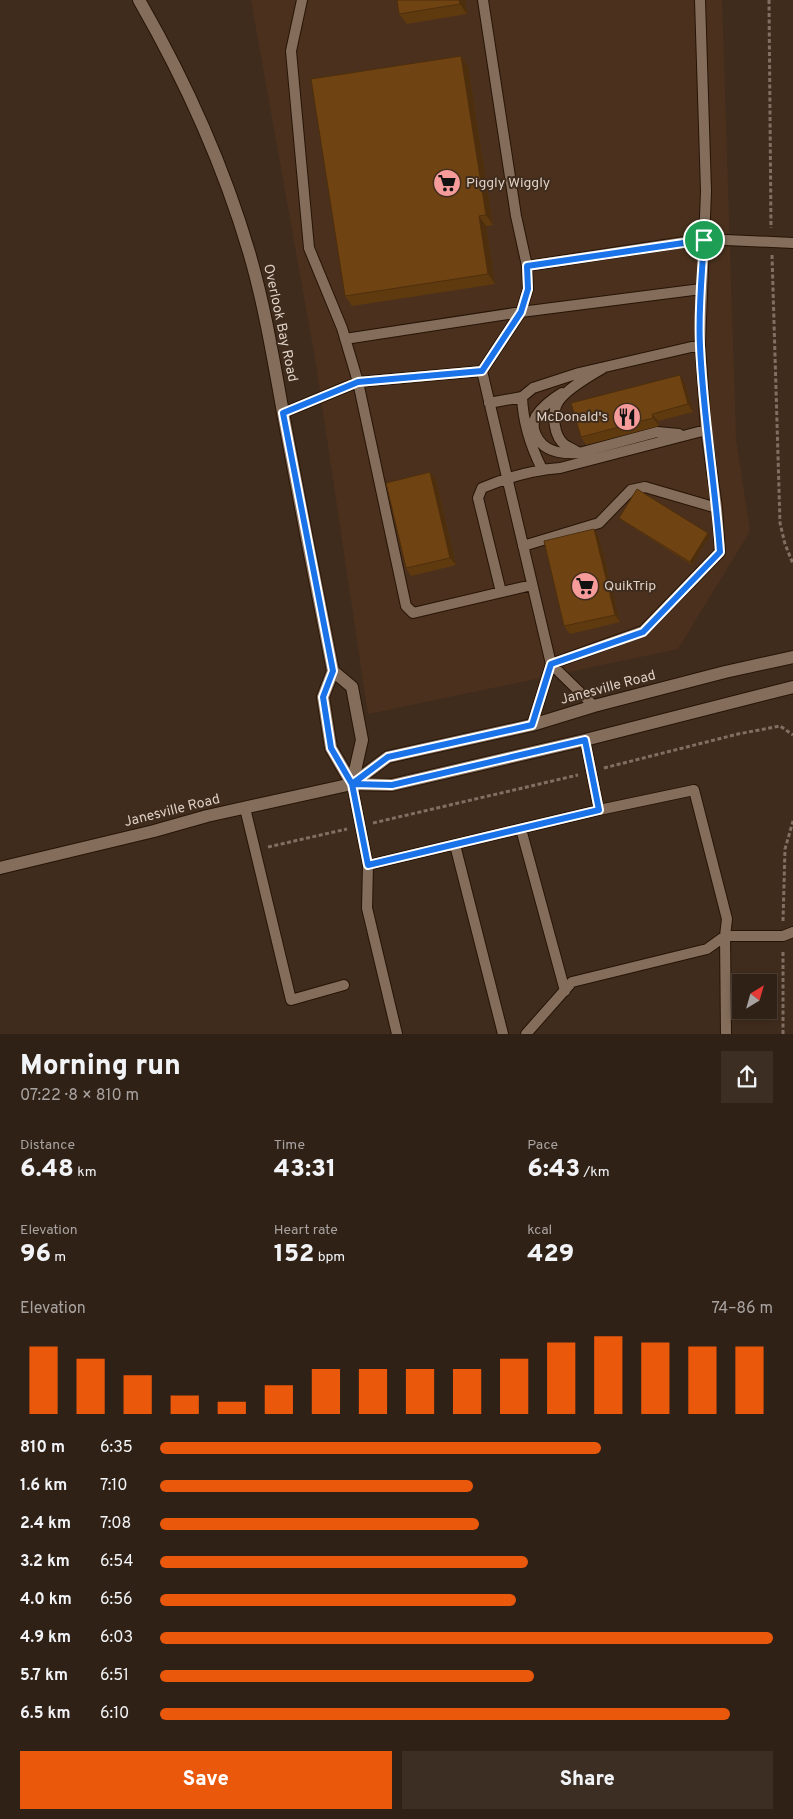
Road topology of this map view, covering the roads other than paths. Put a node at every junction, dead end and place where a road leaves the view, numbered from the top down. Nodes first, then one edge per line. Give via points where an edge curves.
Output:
1 (139, 0) edge
2 (302, 0) edge
3 (483, 0) edge
4 (700, 0) edge
5 (704, 240) junction
6 (793, 242) edge
7 (527, 266) junction
8 (701, 289) junction
9 (521, 312) junction
10 (345, 338) junction
11 (700, 345) junction
12 (605, 367) junction
13 (482, 371) junction
14 (358, 382) junction
15 (578, 384) junction
16 (522, 397) junction
17 (489, 402) junction
18 (283, 413) junction
19 (706, 430) junction
20 (687, 435) junction
21 (579, 453) junction
22 (542, 469) junction
23 (507, 477) junction
24 (717, 508) junction
25 (523, 546) junction
26 (532, 585) junction
27 (501, 592) junction
28 (793, 657) edge
29 (551, 664) junction
30 (333, 671) junction
31 (793, 687) edge
32 (594, 706) junction
33 (532, 725) junction
34 (585, 740) junction
35 (352, 784) junction
36 (245, 808) junction
37 (599, 810) junction
38 (521, 829) junction
39 (455, 844) junction
40 (368, 865) junction
41 (0, 868) edge
42 (793, 932) edge
43 (725, 936) junction
44 (344, 985) dead end
45 (565, 991) junction
46 (397, 1034) edge
47 (503, 1034) edge
48 (526, 1034) edge
49 (726, 1034) edge

1 - 18 main road, Overlook Bay Road via 185,84 226,181 268,329
2 - 10 lane via 291,51 309,248
3 - 7 lane via 516,216
4 - 5 lane
5 - 6 lane
5 - 7 lane
5 - 8 lane
7 - 9 lane via 528,289
8 - 9 lane
8 - 11 lane
9 - 10 lane
9 - 13 lane
10 - 14 lane
11 - 12 lane
11 - 19 lane
12 - 15 lane
12 - 16 lane via 533,388
13 - 14 lane
13 - 17 lane
14 - 18 lane
14 - 27 lane via 406,606 413,613
15 - 21 lane via 558,402 554,419 556,433 564,445
15 - 21 lane via 548,402 535,418 533,430 539,442 550,450 564,454
16 - 17 lane
16 - 22 lane via 523,414
17 - 23 lane
18 - 30 main road, Overlook Bay Road
19 - 20 lane
19 - 24 lane
20 - 21 lane via 657,432
20 - 22 lane via 560,468
22 - 23 lane
23 - 25 lane
23 - 27 lane via 482,488 478,498
24 - 25 lane via 645,487 631,490 599,523
24 - 29 lane via 720,552 643,632
25 - 26 lane
26 - 27 lane
26 - 29 lane
28 - 32 main road, Janesville Road
29 - 32 lane
29 - 33 lane
30 - 35 main road via 323,697 331,748
30 - 35 main road via 352,688 362,740
31 - 34 main road, Janesville Road
32 - 33 main road, Janesville Road
33 - 35 main road, Janesville Road via 388,757
34 - 35 main road, Janesville Road via 392,785
34 - 37 lane
35 - 36 main road, Janesville Road
35 - 40 lane
36 - 41 main road, Janesville Road
36 - 44 lane via 291,1000
37 - 38 lane
37 - 43 lane via 694,790 727,919
38 - 39 lane
38 - 45 lane
39 - 40 lane
39 - 47 lane
40 - 46 lane via 367,908
42 - 43 lane via 783,936
43 - 45 lane via 707,949 572,982
43 - 49 lane
45 - 48 lane

